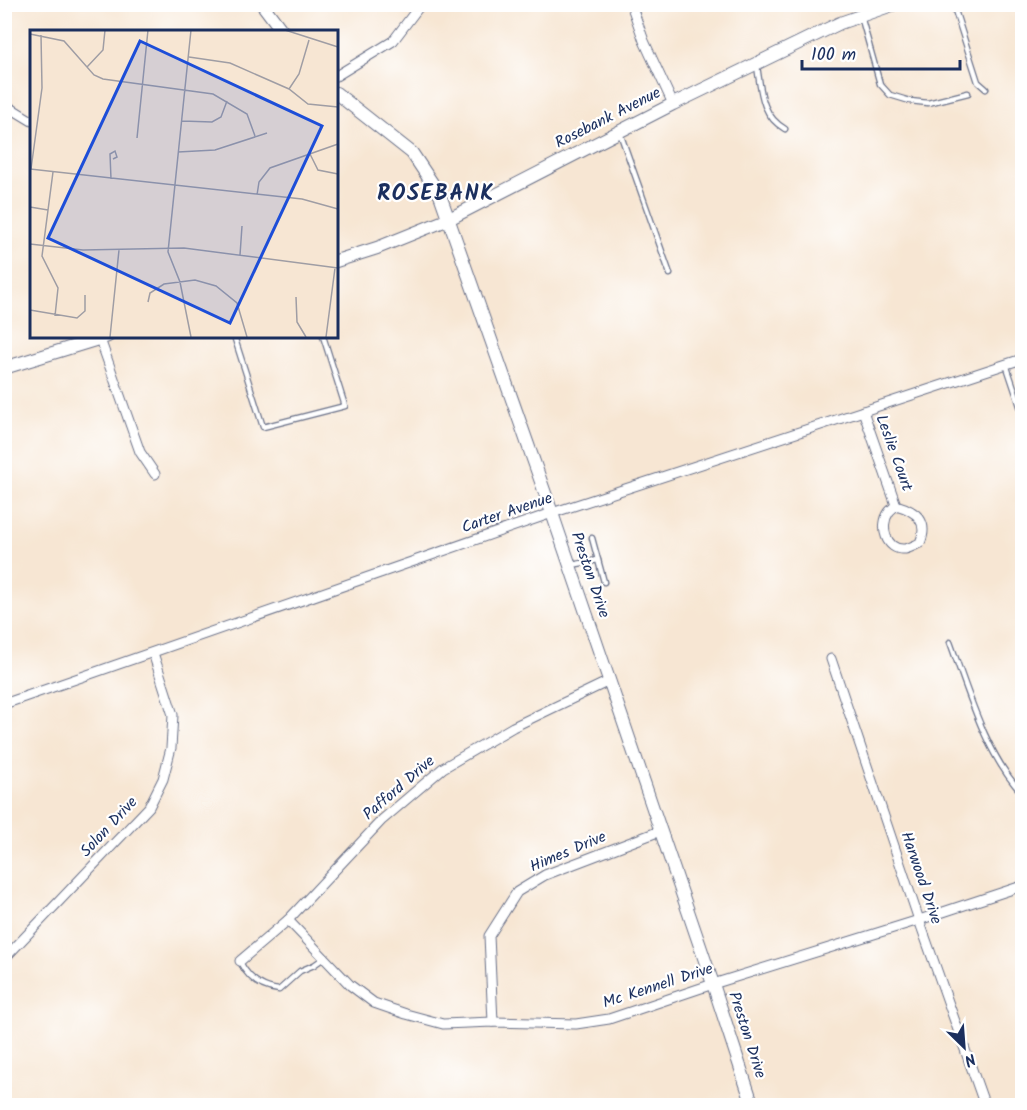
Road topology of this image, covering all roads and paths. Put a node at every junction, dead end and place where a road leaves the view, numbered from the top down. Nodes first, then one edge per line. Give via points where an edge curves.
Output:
1 (261, 4) edge
2 (422, 4) edge
3 (631, 4) edge
4 (895, 4) edge
5 (953, 4) edge
6 (861, 16) junction
7 (281, 30) edge
8 (756, 64) junction
9 (338, 75) edge
10 (986, 89) dead end
11 (968, 93) dead end
12 (338, 95) edge
13 (4, 104) edge
14 (673, 104) junction
15 (30, 120) edge
16 (785, 129) dead end
17 (619, 131) junction
18 (449, 219) junction
19 (338, 260) edge
20 (669, 274) dead end
21 (101, 338) edge
22 (104, 338) edge
23 (235, 338) edge
24 (324, 338) edge
25 (1023, 359) edge
26 (1006, 364) junction
27 (4, 368) edge
28 (862, 411) junction
29 (1023, 412) edge
30 (155, 474) dead end
31 (896, 505) junction
32 (552, 513) junction
33 (592, 538) dead end
34 (598, 560) junction
35 (570, 565) junction
36 (604, 582) dead end
37 (950, 642) dead end
38 (153, 652) junction
39 (831, 659) dead end
40 (609, 681) junction
41 (4, 704) edge
42 (1023, 793) edge
43 (660, 831) junction
44 (1023, 886) edge
45 (288, 920) junction
46 (920, 920) junction
47 (324, 958) junction
48 (4, 959) edge
49 (240, 962) joint
50 (713, 984) junction
51 (493, 1022) junction
52 (753, 1106) edge
53 (986, 1106) edge

1 - 7 street
2 - 9 street via 393,41
3 - 14 street
4 - 6 street, Rosebank Avenue
5 - 10 lane via 978,82
6 - 8 street, Rosebank Avenue
6 - 11 lane via 880,84 890,95 928,103
8 - 14 street, Rosebank Avenue
8 - 16 lane via 763,103 775,123
12 - 18 street, Preston Drive via 412,153 440,195
13 - 15 street
14 - 17 street, Rosebank Avenue
17 - 18 street, Rosebank Avenue
17 - 20 lane
18 - 19 street, Rosebank Avenue
18 - 32 street, Preston Drive
21 - 27 street
22 - 30 street via 140,452
23 - 24 lane via 263,427 345,406
25 - 26 street, Carter Avenue
26 - 28 street, Carter Avenue
26 - 29 lane
28 - 31 street, Leslie Court
28 - 32 street, Carter Avenue
31 - 31 street, Leslie Court via 888,513 884,527 888,541 896,548 907,549 920,543 922,523 908,509
32 - 35 street, Preston Drive
32 - 38 street, Carter Avenue
33 - 34 lane
34 - 35 lane
34 - 36 lane
35 - 40 street, Preston Drive
37 - 42 lane via 989,743
38 - 41 street, Carter Avenue
38 - 48 street, Solon Drive via 172,715 171,748 163,779 149,807
39 - 46 street, Harwood Drive
40 - 43 street, Preston Drive
40 - 45 street, Pafford Drive via 513,727 444,768 382,820
43 - 50 street, Preston Drive
43 - 51 street, Himes Drive via 545,875 518,892 489,936
44 - 46 street, Mc Kennell Drive
45 - 47 street, Mc Kennell Drive
45 - 49 street, Pafford Drive
46 - 50 street, Mc Kennell Drive
46 - 53 street, Harwood Drive
47 - 49 lane via 300,971 279,990 250,977
47 - 51 street, Mc Kennell Drive via 374,1003 443,1024
50 - 51 street, Mc Kennell Drive via 609,1019 576,1023
50 - 52 street, Preston Drive

